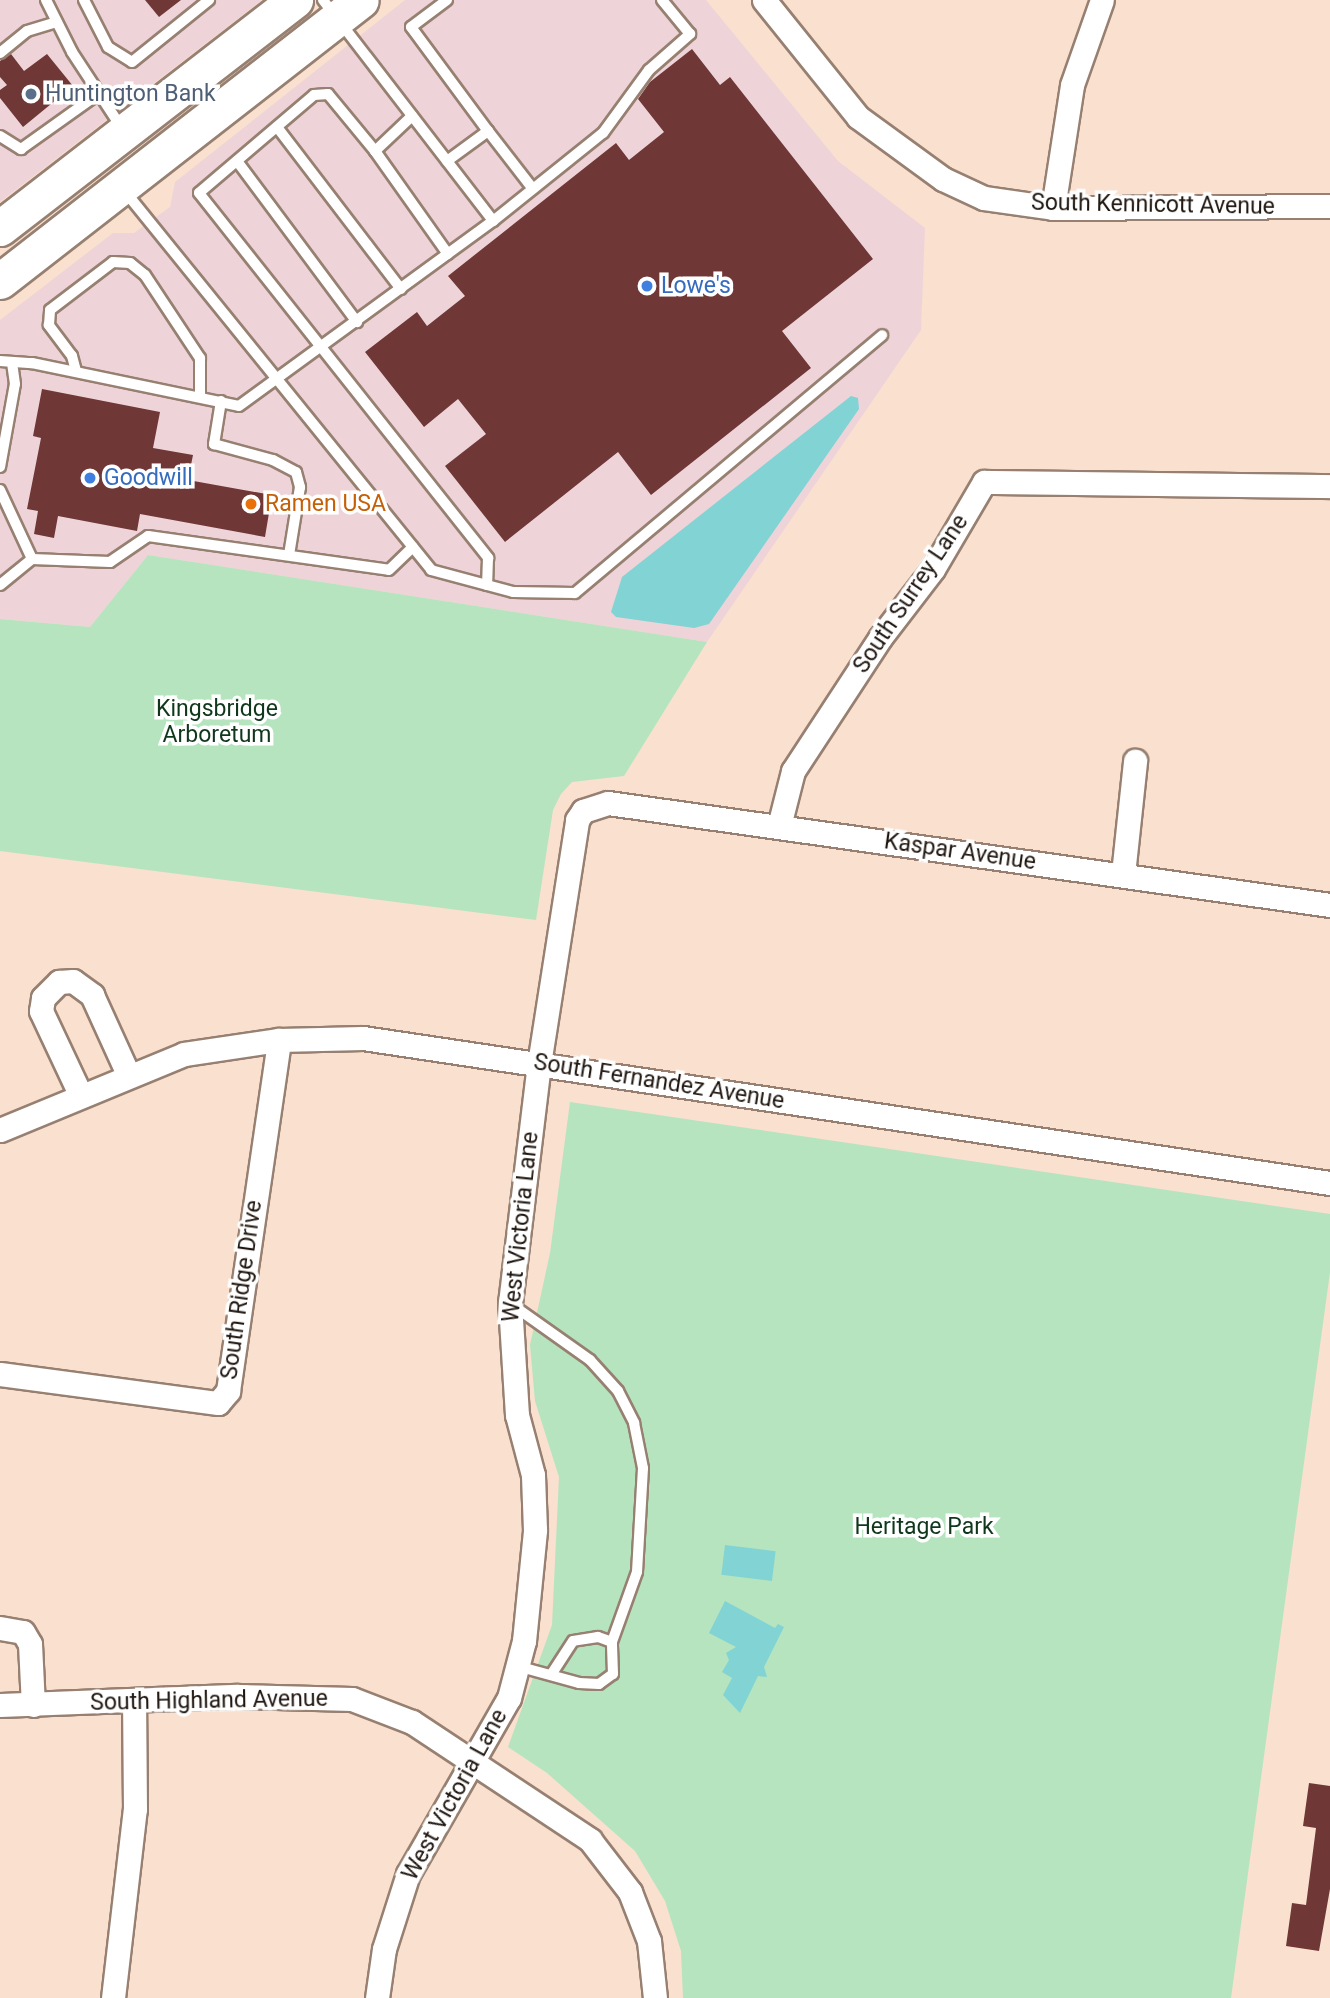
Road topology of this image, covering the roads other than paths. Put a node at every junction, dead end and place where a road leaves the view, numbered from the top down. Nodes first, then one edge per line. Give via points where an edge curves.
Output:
1 (46, 0) edge
2 (84, 0) edge
3 (209, 0) edge
4 (295, 0) edge
5 (447, 0) edge
6 (662, 0) edge
7 (764, 0) edge
8 (1102, 0) edge
9 (341, 6) edge
10 (57, 22) junction
11 (0, 53) edge
12 (98, 94) junction
13 (412, 116) junction
14 (276, 127) junction
15 (123, 129) junction
16 (488, 131) junction
17 (0, 136) edge
18 (375, 151) junction
19 (237, 160) junction
20 (447, 161) junction
21 (121, 187) junction
22 (533, 189) junction
23 (1330, 206) edge
24 (1053, 208) junction
25 (493, 221) junction
26 (0, 228) edge
27 (448, 254) junction
28 (0, 281) edge
29 (401, 289) junction
30 (357, 322) junction
31 (882, 335) dead end
32 (321, 348) junction
33 (0, 361) edge
34 (12, 362) junction
35 (76, 371) junction
36 (279, 379) junction
37 (200, 396) junction
38 (220, 401) junction
39 (0, 467) edge
40 (1330, 486) edge
41 (0, 490) edge
42 (413, 547) junction
43 (289, 555) junction
44 (32, 559) junction
45 (0, 585) edge
46 (487, 585) junction
47 (1135, 761) dead end
48 (590, 808) joint
49 (779, 827) junction
50 (1122, 874) junction
51 (1330, 905) edge
52 (279, 1040) junction
53 (539, 1064) junction
54 (128, 1074) junction
55 (81, 1096) junction
56 (0, 1130) edge
57 (1330, 1183) edge
58 (510, 1303) junction
59 (0, 1374) edge
60 (0, 1628) edge
61 (612, 1642) junction
62 (517, 1666) junction
63 (551, 1675) junction
64 (134, 1702) junction
65 (0, 1705) edge
66 (33, 1705) junction
67 (472, 1760) junction
68 (113, 1998) edge
69 (377, 1998) edge
70 (655, 1998) edge

1 - 10 lane
2 - 3 lane via 108,47 132,62
4 - 15 main road
5 - 16 lane via 411,27
6 - 22 lane via 690,34 641,79 603,133
7 - 24 street, South Kennicott Avenue via 858,117 898,148 943,179 984,198
8 - 24 street via 1072,85
9 - 13 lane
9 - 21 main road
10 - 11 lane via 27,31
10 - 12 lane
12 - 15 lane
12 - 17 lane via 21,149
13 - 18 lane
13 - 20 lane
14 - 18 lane via 314,95 328,94
14 - 19 lane
14 - 29 lane
15 - 26 main road
16 - 20 lane
16 - 22 lane
18 - 27 lane
19 - 30 lane
19 - 32 lane via 199,193
20 - 25 lane
21 - 28 main road
21 - 36 lane
22 - 25 lane
23 - 24 street, South Kennicott Avenue
25 - 27 lane
27 - 29 lane
29 - 30 lane
30 - 32 lane
31 - 46 lane via 575,593 513,592
32 - 36 lane
32 - 46 lane via 488,558
33 - 34 lane
34 - 35 lane
34 - 39 lane via 15,384
35 - 37 lane
35 - 37 lane via 72,356 49,325 50,310 113,262 130,263 145,275 200,358
36 - 38 lane via 239,406
36 - 42 lane
37 - 38 lane
38 - 43 lane via 214,444 273,460 296,472 299,487
40 - 49 street, South Surrey Lane via 984,482 933,569 880,638 793,771
41 - 44 lane
42 - 43 lane via 389,570
42 - 46 lane via 431,570
43 - 44 lane via 148,536 110,562
44 - 45 lane
47 - 50 street
48 - 49 street, Kaspar Avenue via 608,803
48 - 53 street, West Victoria Lane via 577,820
49 - 50 street, Kaspar Avenue
50 - 51 street, Kaspar Avenue
52 - 53 street, South Fernandez Avenue via 363,1038
52 - 54 street, South Fernandez Avenue via 184,1054
52 - 59 street, South Ridge Drive via 228,1391 218,1403
53 - 57 street, South Fernandez Avenue
53 - 58 street, West Victoria Lane
54 - 55 street, South Fernandez Avenue
54 - 55 street via 92,995 73,981 59,982 43,998 41,1012
55 - 56 street, South Fernandez Avenue
58 - 61 lane via 564,1337 590,1360 618,1391 634,1423 643,1468 637,1572
58 - 62 street, West Victoria Lane via 517,1415 533,1475 536,1530
60 - 66 street via 23,1632 30,1644
61 - 63 lane via 598,1637 573,1641
61 - 63 lane via 613,1674 599,1684
62 - 63 lane
62 - 67 street, West Victoria Lane via 509,1698
64 - 66 street, South Highland Avenue
64 - 67 street, South Highland Avenue via 238,1696 352,1699 412,1721
64 - 68 street via 135,1809
65 - 66 street, South Highland Avenue
67 - 69 street, West Victoria Lane via 408,1874 384,1950
67 - 70 street, South Highland Avenue via 590,1840 630,1892 649,1941

